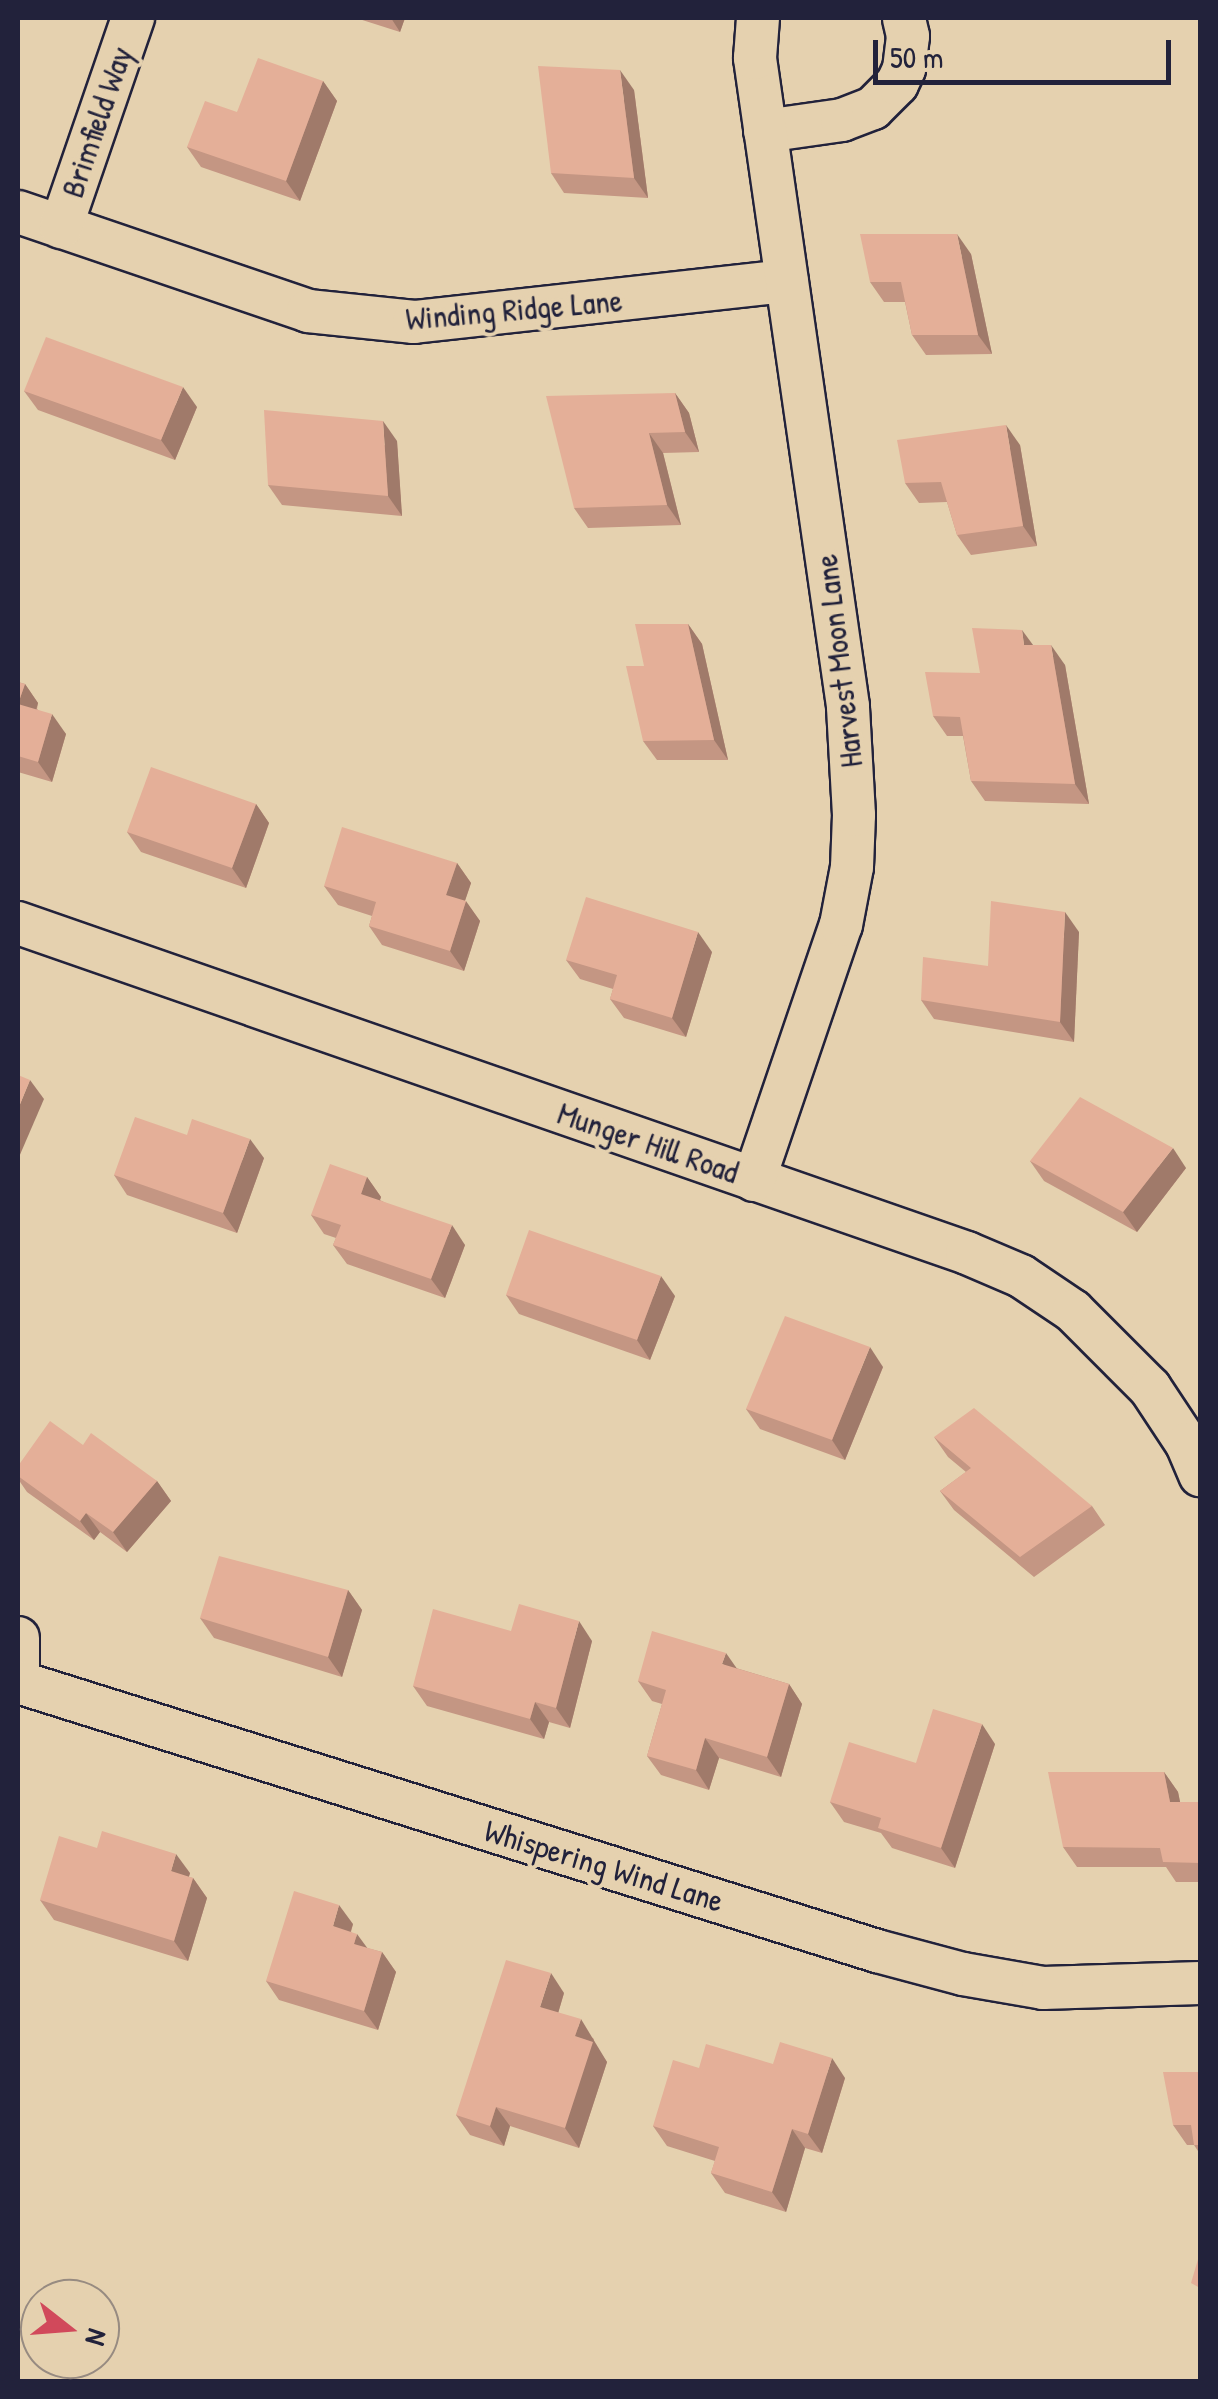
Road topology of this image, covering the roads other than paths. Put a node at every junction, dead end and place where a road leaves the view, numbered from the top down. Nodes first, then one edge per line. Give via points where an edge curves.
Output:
1 (133, 18) edge
2 (758, 18) edge
3 (904, 18) edge
4 (765, 131) junction
5 (18, 212) edge
6 (61, 227) junction
7 (787, 281) junction
8 (18, 924) edge
9 (754, 1180) junction
10 (1200, 1475) edge
11 (18, 1638) edge
12 (18, 1680) edge
13 (1200, 1982) edge

1 - 6 street, Brimfield Way
2 - 4 street, Harvest Moon Lane via 754,42
3 - 4 street via 904,69 873,108 842,120
4 - 7 street, Harvest Moon Lane
5 - 6 street, Winding Ridge Lane
6 - 7 street, Winding Ridge Lane via 308,310 414,322
7 - 9 street, Harvest Moon Lane via 848,706 854,814 841,925
8 - 9 street, Munger Hill Road
9 - 10 street, Munger Hill Road via 1021,1276 1073,1311 1137,1374 1187,1444
11 - 12 street, Whispering Wind Lane
12 - 13 street, Whispering Wind Lane via 963,1974 1044,1988

